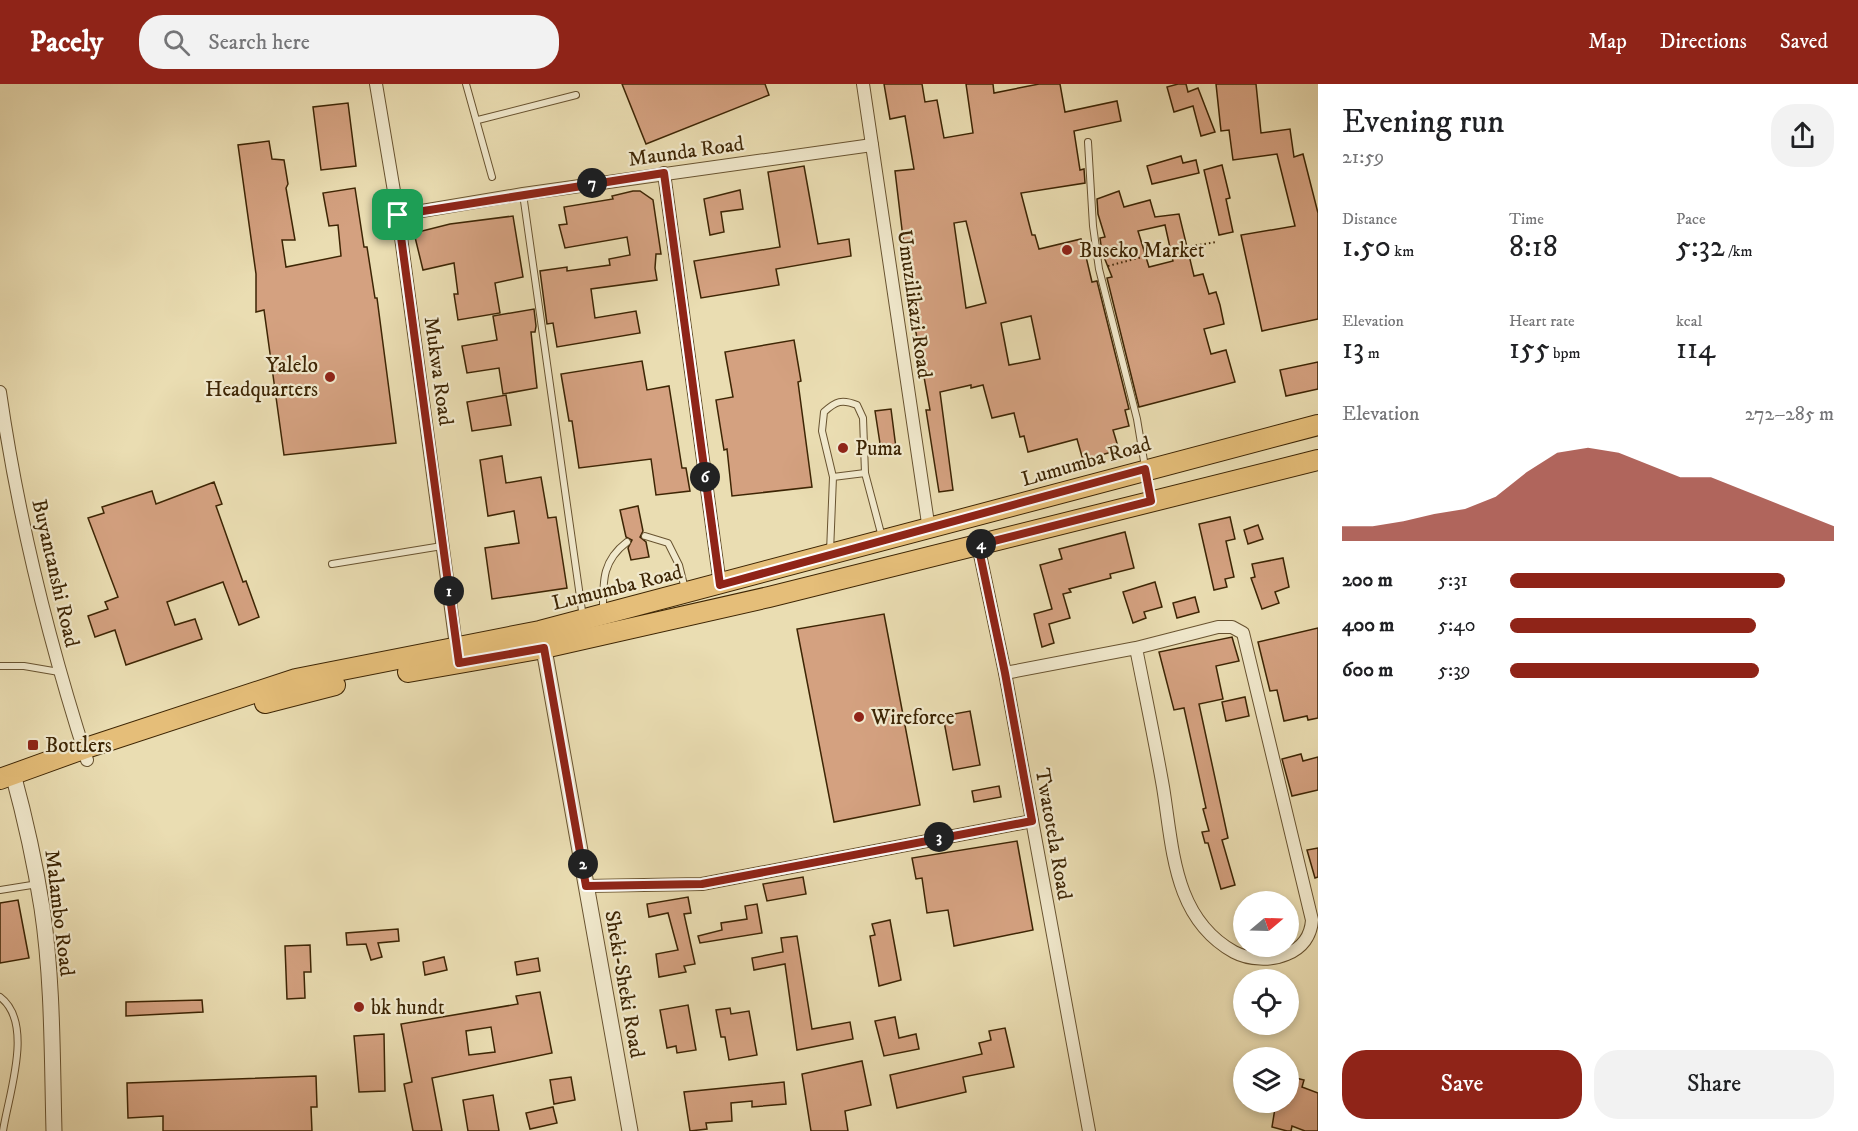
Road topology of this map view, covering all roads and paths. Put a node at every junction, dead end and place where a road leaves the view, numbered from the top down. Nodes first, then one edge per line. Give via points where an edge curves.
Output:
1 (376, 84) edge
2 (466, 84) edge
3 (863, 84) edge
4 (576, 95) dead end
5 (478, 120) junction
6 (1088, 142) dead end
7 (872, 145) junction
8 (664, 173) junction
9 (492, 177) dead end
10 (523, 194) junction
11 (398, 215) junction
12 (1216, 242) dead end
13 (1100, 268) junction
14 (0, 392) edge
15 (1318, 425) edge
16 (1318, 460) edge
17 (1145, 469) junction
18 (865, 473) junction
19 (833, 477) junction
20 (1151, 501) junction
21 (929, 530) junction
22 (645, 537) dead end
23 (627, 542) dead end
24 (883, 542) junction
25 (978, 545) junction
26 (443, 546) junction
27 (830, 555) junction
28 (332, 564) dead end
29 (720, 585) junction
30 (686, 594) junction
31 (603, 614) junction
32 (583, 620) junction
33 (542, 639) junction
34 (1136, 648) junction
35 (458, 656) junction
36 (0, 666) edge
37 (59, 672) junction
38 (1005, 673) junction
39 (85, 754) junction
40 (7, 782) edge
41 (1032, 821) junction
42 (38, 884) junction
43 (586, 886) junction
44 (0, 890) edge
45 (1315, 919) edge
46 (0, 997) edge
47 (3, 1131) edge
48 (54, 1131) edge
49 (630, 1131) edge
50 (1089, 1131) edge

1 - 11 street, Mukwa Road
2 - 5 lane
3 - 7 street, Umuzilikazi Road
4 - 5 lane
5 - 9 lane
6 - 13 lane via 1091,206
7 - 8 street, Maunda Road
7 - 21 street, Umuzilikazi Road
8 - 10 street, Maunda Road
8 - 29 street
10 - 11 street, Maunda Road
10 - 32 lane
11 - 26 street, Mukwa Road
12 - 13 path
13 - 17 lane via 1137,419
14 - 37 street, Buyantanshi Road via 35,584
15 - 17 main road, Lumumba Road
16 - 20 main road, Lumumba Road
17 - 20 lane
17 - 21 main road, Lumumba Road
18 - 19 lane
18 - 19 lane via 863,418 857,405 845,400 824,411 822,431
18 - 24 lane
19 - 27 lane
20 - 25 main road, Lumumba Road
21 - 24 main road, Lumumba Road
22 - 30 lane via 668,543 679,565
23 - 31 lane via 613,553 603,578
24 - 27 main road, Lumumba Road
25 - 33 main road, Lumumba Road via 758,600
25 - 38 street, Twatotela Road
26 - 28 lane
26 - 35 street, Mukwa Road
27 - 29 main road, Lumumba Road
29 - 30 main road, Lumumba Road
30 - 31 main road, Lumumba Road
31 - 32 main road, Lumumba Road
32 - 33 main road, Lumumba Road
33 - 35 main road, Lumumba Road
33 - 43 street, Sheki-Sheki Road
34 - 38 street
34 - 45 street via 1218,627 1232,627 1242,633
34 - 45 street via 1179,884 1189,907 1214,939 1251,958 1269,958 1297,949 1312,931
35 - 39 main road, Lumumba Road via 299,693
36 - 37 lane
37 - 39 street, Buyantanshi Road
38 - 41 street, Twatotela Road
39 - 40 main road, Lumumba Road
40 - 42 street, Malambo Road
41 - 43 street via 702,884
41 - 50 street, Twatotela Road
42 - 44 lane
42 - 48 street, Malambo Road via 45,937
43 - 49 street, Sheki-Sheki Road
46 - 47 lane via 8,1002 17,1030 17,1073

